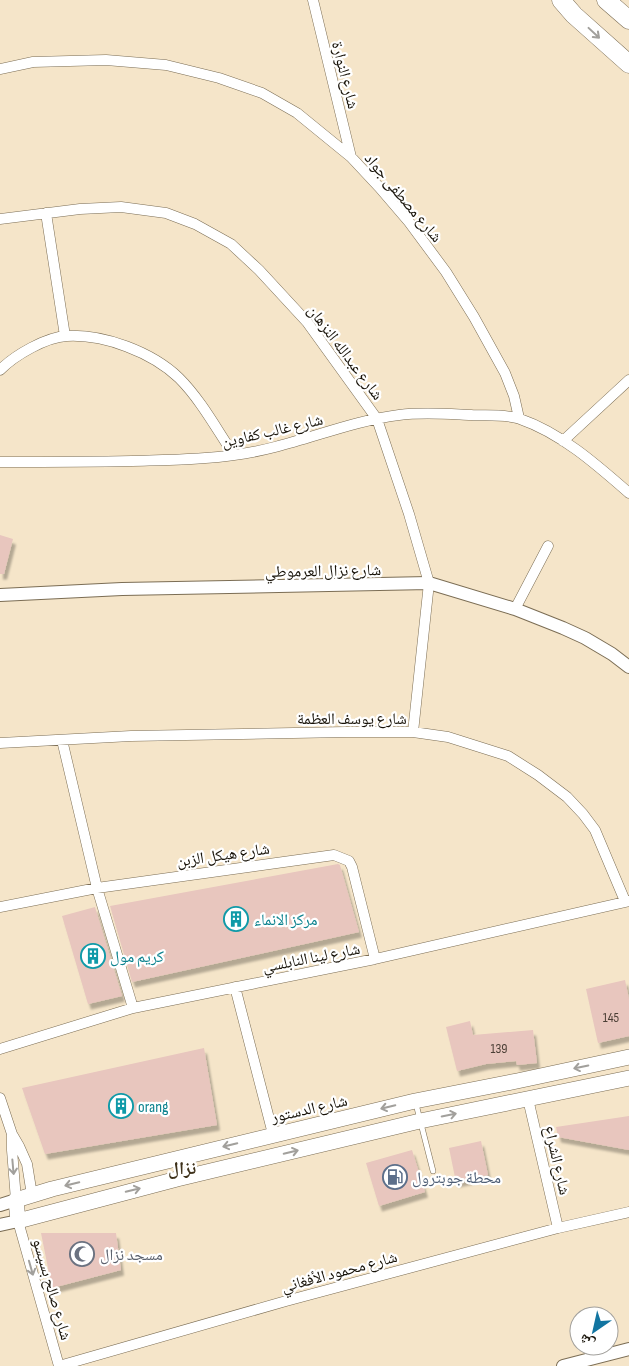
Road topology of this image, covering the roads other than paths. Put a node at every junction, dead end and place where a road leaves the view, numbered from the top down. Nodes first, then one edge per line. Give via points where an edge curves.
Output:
1 (313, 0) edge
2 (561, 0) edge
3 (606, 0) edge
4 (629, 20) edge
5 (629, 64) edge
6 (0, 69) edge
7 (350, 157) junction
8 (46, 213) junction
9 (0, 219) edge
10 (65, 336) junction
11 (0, 370) edge
12 (629, 380) edge
13 (519, 418) junction
14 (377, 419) junction
15 (563, 441) junction
16 (234, 456) junction
17 (0, 462) edge
18 (629, 493) edge
19 (548, 546) dead end
20 (428, 583) junction
21 (0, 595) edge
22 (515, 609) junction
23 (629, 667) edge
24 (412, 732) junction
25 (62, 740) junction
26 (0, 743) edge
27 (96, 888) junction
28 (627, 901) edge
29 (0, 907) edge
30 (375, 959) junction
31 (235, 987) junction
32 (133, 1008) junction
33 (0, 1049) edge
34 (629, 1057) edge
35 (629, 1078) edge
36 (0, 1098) edge
37 (528, 1099) junction
38 (415, 1101) junction
39 (420, 1121) junction
40 (12, 1134) junction
41 (273, 1134) junction
42 (433, 1171) dead end
43 (32, 1194) junction
44 (16, 1200) junction
45 (0, 1205) edge
46 (629, 1212) edge
47 (34, 1216) junction
48 (18, 1221) junction
49 (0, 1224) edge
50 (558, 1228) junction
51 (629, 1349) edge
52 (59, 1366) edge
53 (563, 1366) edge

1 - 7 street, شارع النوارة
2 -> 5 highway
3 - 4 highway
6 - 7 street, شارع مصطفى جواد via 34,62 106,60 166,65 219,78 262,93 297,114
7 - 13 street, شارع مصطفى جواد via 409,222 446,272 505,373
8 - 9 street, شارع عبدالله النزهان
8 - 10 street
8 - 14 street, شارع عبدالله النزهان via 121,207 166,214 195,224 231,244 307,322
10 - 11 street via 36,345 10,360
10 - 16 street via 86,336 121,344 169,370 198,401
12 - 15 street
13 - 14 street, شارع غالب كفاوين via 445,414
13 - 15 street
14 - 16 street, شارع غالب كفاوين
14 - 20 street, شارع عبدالله النزهان
15 - 18 street
16 - 17 street, شارع غالب كفاوين via 188,460
19 - 22 street
20 - 21 street, شارع نزال العرموطي via 122,589
20 - 22 street, شارع نزال العرموطي
20 - 24 street, شارع عبدالله النزهان
22 - 23 street, شارع نزال العرموطي via 586,638
24 - 25 street, شارع يوسف العظمة
24 - 28 street, شارع يوسف العظمة via 448,737 508,756 556,789 595,830
25 - 26 street, شارع يوسف العظمة
25 - 27 street
27 - 29 street, شارع هيكل الزبن
27 - 30 street, شارع هيكل الزبن via 334,855 349,861 352,867
27 - 32 street
28 - 30 street, شارع لينا النابلسي
30 - 31 street, شارع لينا النابلسي
31 - 32 street, شارع لينا النابلسي
31 - 41 street
32 - 33 street, شارع لينا النابلسي
34 -> 38 main road, شارع الدستور
35 - 37 main road
36 - 40 street
39 -> 37 main road
37 - 50 street, شارع الشراع
38 - 39 lane
38 -> 41 main road, شارع الدستور
39 - 42 lane
47 -> 39 main road
40 - 43 street via 27,1164
40 -> 44 street
41 -> 43 main road, شارع الدستور
43 - 44 main road, شارع الدستور
43 - 47 main road
44 - 45 street, شارع الدستور
44 - 48 main road
46 - 50 street, شارع محمود الأفغاني
47 - 48 main road
48 - 49 street
48 -> 52 street, شارع صالح بسيسو
50 - 52 street, شارع محمود الأفغاني via 277,1303
51 - 53 street

